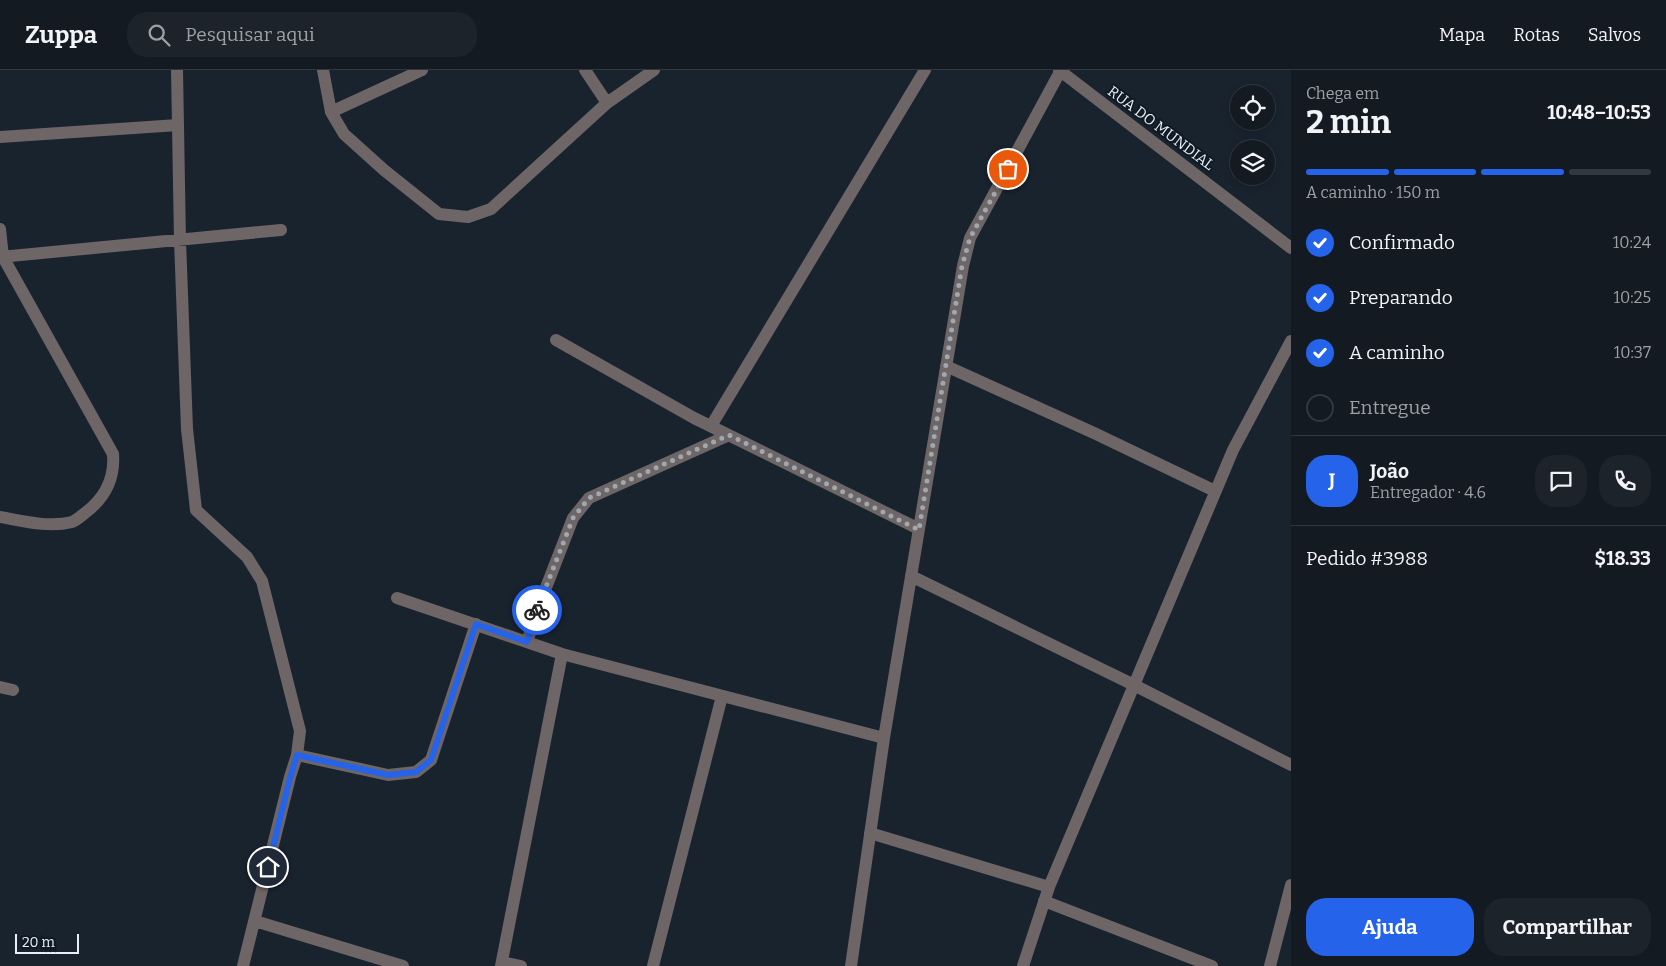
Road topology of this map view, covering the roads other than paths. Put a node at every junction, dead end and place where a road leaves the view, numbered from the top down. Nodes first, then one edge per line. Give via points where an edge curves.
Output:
1 (177, 70) edge
2 (323, 70) edge
3 (422, 70) edge
4 (585, 70) edge
5 (654, 70) edge
6 (925, 70) edge
7 (1060, 70) edge
8 (607, 103) junction
9 (331, 112) junction
10 (178, 125) junction
11 (0, 137) edge
12 (0, 230) edge
13 (281, 230) dead end
14 (180, 240) junction
15 (1291, 248) edge
16 (1, 257) edge
17 (556, 340) dead end
18 (1291, 341) edge
19 (946, 366) junction
20 (711, 426) junction
21 (729, 435) junction
22 (1215, 491) junction
23 (0, 517) edge
24 (919, 530) junction
25 (911, 576) junction
26 (396, 598) dead end
27 (476, 624) junction
28 (527, 642) junction
29 (562, 654) junction
30 (1134, 685) junction
31 (0, 687) edge
32 (13, 690) dead end
33 (722, 696) junction
34 (884, 738) junction
35 (297, 755) junction
36 (1291, 765) edge
37 (870, 833) junction
38 (1291, 884) edge
39 (1049, 887) junction
40 (1044, 901) junction
41 (254, 921) junction
42 (501, 964) edge
43 (243, 966) edge
44 (403, 966) edge
45 (521, 966) edge
46 (654, 966) edge
47 (851, 966) edge
48 (1023, 966) edge
49 (1212, 966) edge
50 (1270, 966) edge

1 - 10 street
2 - 9 street
3 - 9 street
4 - 8 street
5 - 8 street
6 - 20 street
7 - 15 street, RUA DO MUNDIAL
7 - 19 street via 970,238 962,266
8 - 9 street via 491,209 468,217 439,214 344,134
10 - 11 street
10 - 14 street
12 - 16 street
13 - 14 street
14 - 16 street
14 - 35 street via 187,429 196,510 247,557 262,581 300,732
16 - 23 street via 113,454 114,466 109,486 96,505 74,521 44,524
17 - 20 street
18 - 22 street
19 - 22 street
19 - 24 street
20 - 21 street
21 - 24 street
21 - 28 street via 589,498 573,518
22 - 30 street
24 - 25 street
25 - 30 street
25 - 34 street
26 - 27 street
27 - 28 street
27 - 35 street via 431,760 416,772 388,775
28 - 29 street
29 - 33 street
29 - 42 street
30 - 36 street
30 - 39 street
31 - 32 street
33 - 34 street
33 - 46 street
34 - 37 street
35 - 41 street
37 - 39 street
37 - 47 street
38 - 50 street
39 - 40 street
40 - 48 street
40 - 49 street
41 - 43 street
41 - 44 street
42 - 45 street

